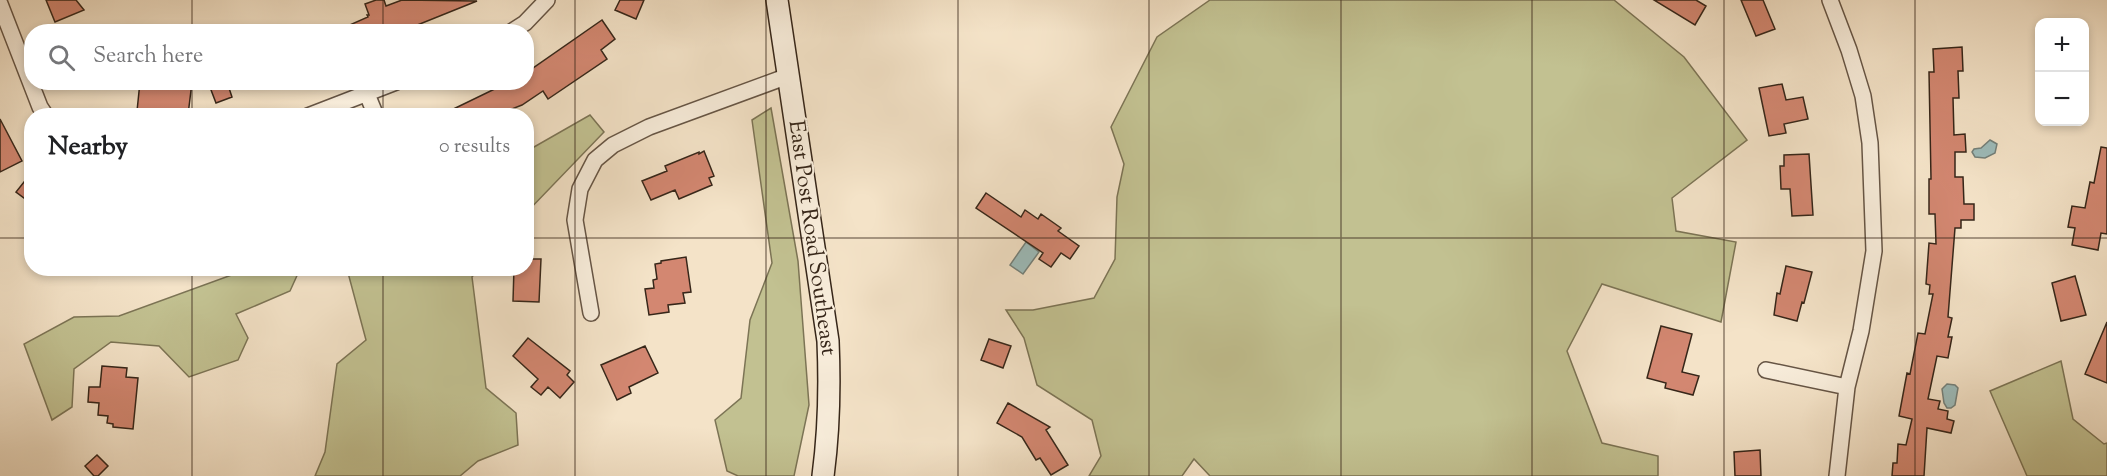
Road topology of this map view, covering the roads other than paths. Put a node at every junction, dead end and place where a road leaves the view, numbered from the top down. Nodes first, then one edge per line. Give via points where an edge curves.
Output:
1 (547, 0) edge
2 (777, 0) edge
3 (1830, 0) edge
4 (0, 3) edge
5 (523, 24) edge
6 (24, 65) edge
7 (788, 75) junction
8 (33, 90) edge
9 (377, 90) edge
10 (367, 94) junction
11 (41, 108) edge
12 (329, 108) edge
13 (372, 108) edge
14 (591, 313) dead end
15 (1766, 370) dead end
16 (1847, 387) junction
17 (823, 476) edge
18 (1837, 476) edge

1 - 5 street
2 - 7 main road, East Post Road Southeast
3 - 16 street via 1863,96 1872,185 1874,251
4 - 6 street
7 - 14 street via 649,127 613,145 595,160 580,189 575,220
7 - 17 main road, East Post Road Southeast via 828,341 828,440
8 - 11 street
9 - 10 street
10 - 12 street
10 - 13 street
15 - 16 street
16 - 18 street

